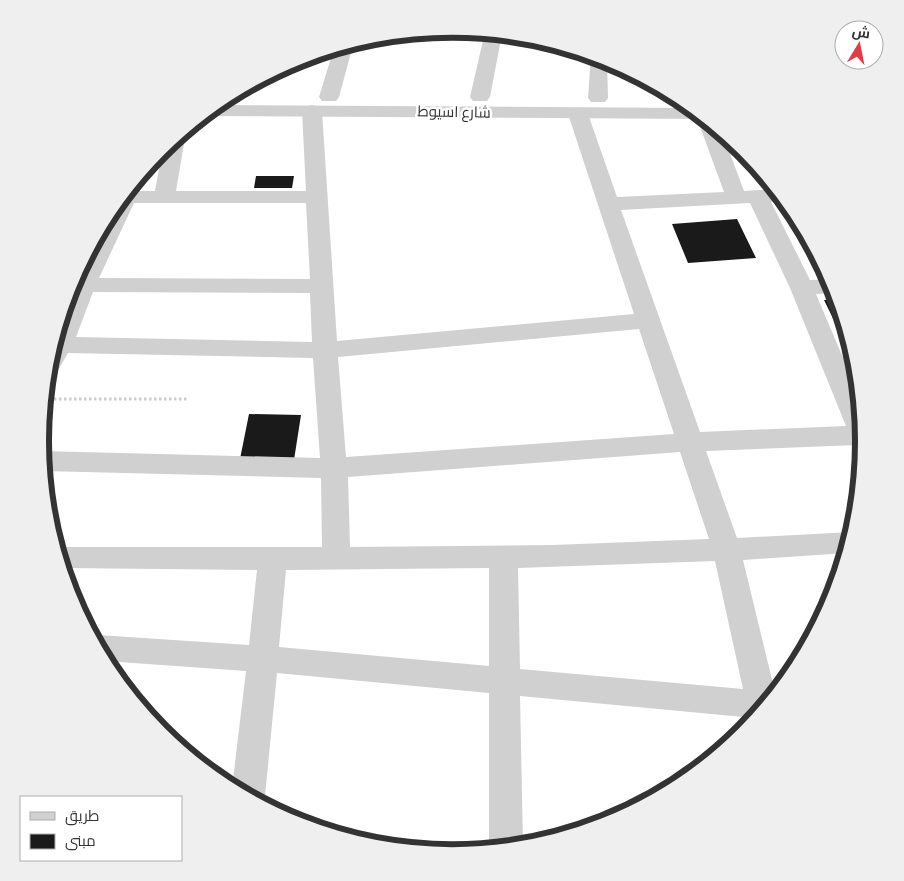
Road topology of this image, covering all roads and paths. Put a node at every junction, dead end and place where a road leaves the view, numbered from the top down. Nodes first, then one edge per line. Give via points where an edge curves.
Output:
1 (492, 40) edge
2 (341, 53) edge
3 (598, 65) edge
4 (244, 95) edge
5 (480, 97) junction
6 (598, 98) junction
7 (666, 99) edge
8 (320, 104) junction
9 (221, 110) edge
10 (578, 114) junction
11 (688, 114) edge
12 (716, 136) edge
13 (173, 150) edge
14 (165, 196) junction
15 (747, 196) junction
16 (773, 196) edge
17 (131, 197) edge
18 (316, 197) junction
19 (610, 204) junction
20 (85, 274) edge
21 (84, 278) edge
22 (321, 286) junction
23 (824, 287) edge
24 (802, 288) junction
25 (649, 320) junction
26 (61, 345) joint
27 (325, 350) junction
28 (51, 399) edge
29 (189, 399) dead end
30 (854, 414) edge
31 (855, 436) edge
32 (690, 442) junction
33 (50, 461) edge
34 (334, 468) junction
35 (842, 543) edge
36 (727, 551) junction
37 (503, 556) junction
38 (66, 557) edge
39 (336, 559) junction
40 (273, 560) junction
41 (107, 649) edge
42 (263, 659) junction
43 (504, 681) junction
44 (761, 699) edge
45 (756, 705) edge
46 (249, 789) edge
47 (506, 840) edge

1 - 5 street
2 - 8 street
3 - 6 street
4 - 8 street, شارع اسيوط
5 - 6 street, شارع اسيوط
5 - 8 street, شارع اسيوط
6 - 7 street, شارع اسيوط
8 - 9 street, شارع اسيوط
8 - 10 street, شارع اسيوط
8 - 18 street
10 - 11 street, شارع اسيوط
10 - 19 street
12 - 15 street
13 - 14 street
14 - 17 street
14 - 18 street
15 - 16 street
15 - 19 street
15 - 24 street
18 - 22 street
19 - 25 street
20 - 22 street
21 - 26 street
22 - 27 street
23 - 24 street
24 - 30 street
25 - 27 street
25 - 32 street
26 - 27 street
27 - 34 street
28 - 29 path
31 - 32 street
32 - 34 street
32 - 36 street
33 - 34 street
34 - 39 street
35 - 36 street
36 - 37 street
36 - 44 street
37 - 39 street
37 - 43 street
38 - 40 street
39 - 40 street
40 - 42 street
41 - 42 street
42 - 43 street
42 - 46 street
43 - 45 street
43 - 47 street

